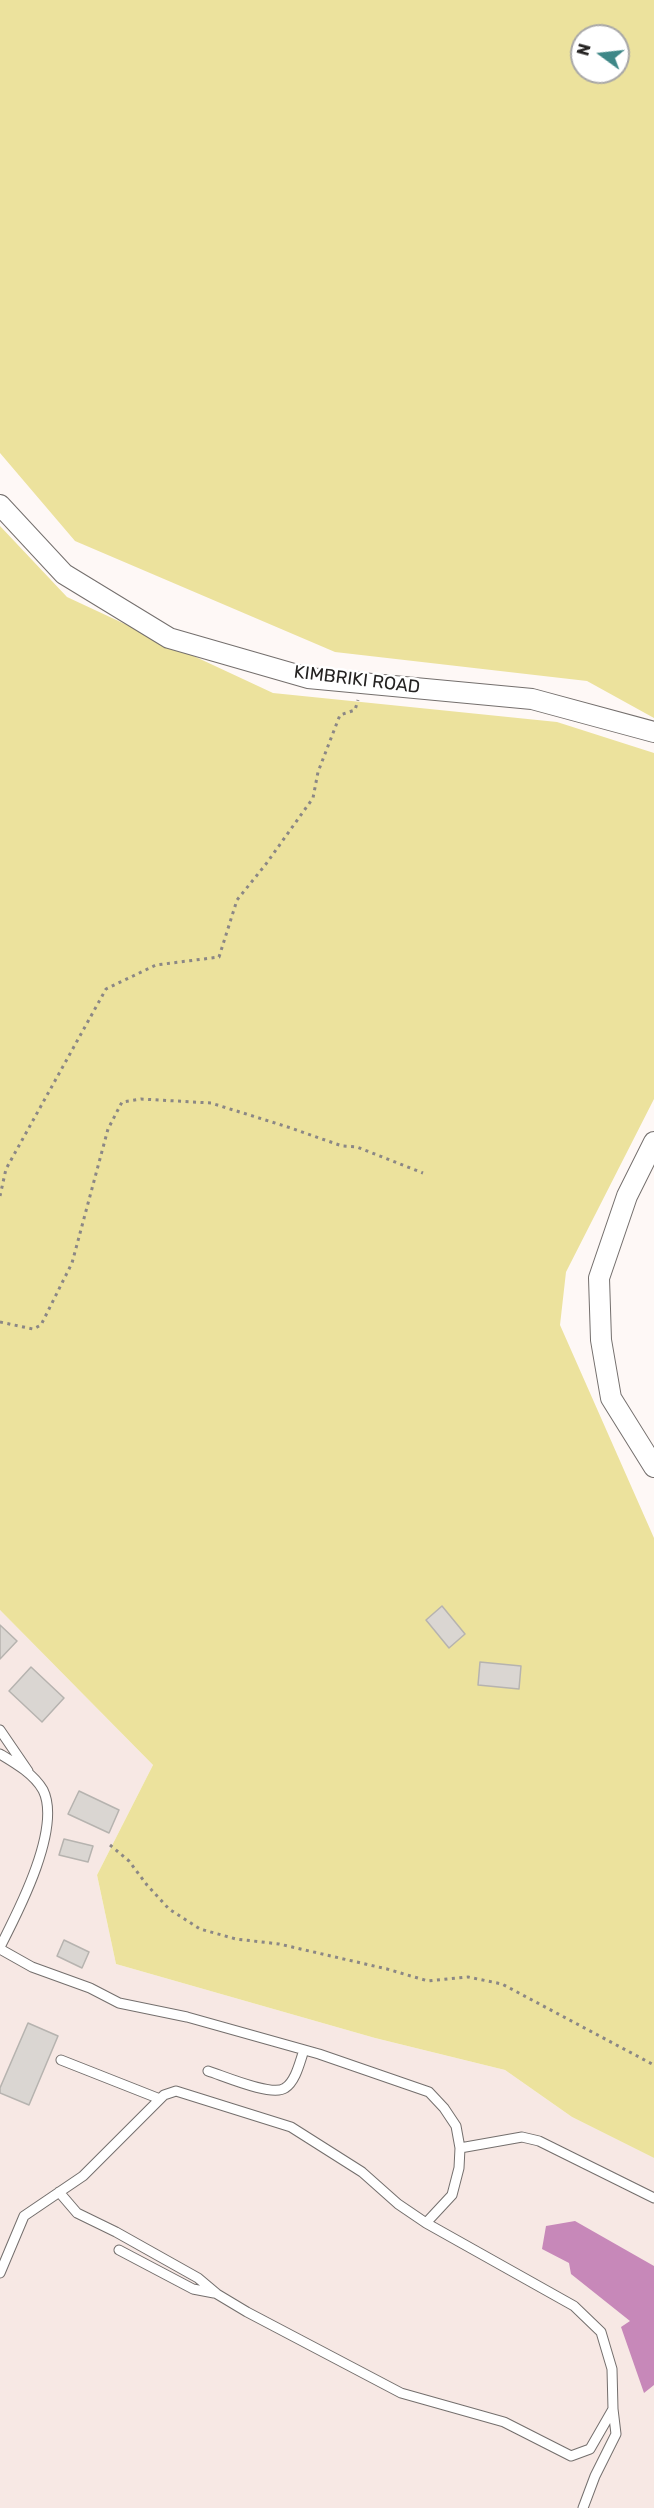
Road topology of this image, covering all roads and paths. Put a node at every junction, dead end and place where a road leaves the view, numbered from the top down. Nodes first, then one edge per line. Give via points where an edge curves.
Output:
1 (0, 505) edge
2 (362, 683) junction
3 (654, 732) edge
4 (654, 1142) edge
5 (423, 1173) dead end
6 (0, 1196) edge
7 (0, 1322) edge
8 (654, 1467) edge
9 (0, 1731) edge
10 (0, 1754) edge
11 (30, 1774) junction
12 (110, 1845) dead end
13 (0, 1948) edge
14 (304, 2050) junction
15 (61, 2060) dead end
16 (654, 2065) edge
17 (208, 2071) dead end
18 (160, 2099) junction
19 (460, 2148) junction
20 (59, 2192) junction
21 (654, 2198) edge
22 (426, 2223) junction
23 (119, 2250) dead end
24 (0, 2273) edge
25 (217, 2294) junction
26 (613, 2409) junction
27 (583, 2508) edge

1 - 2 street, KIMBRIKI ROAD via 64,574 169,638 308,678
2 - 3 street, KIMBRIKI ROAD via 532,699
2 - 6 path via 356,710 339,715 318,772 313,798 237,900 219,957 156,965 106,989 6,1169
4 - 8 street via 627,1196 599,1278 601,1340 611,1398
5 - 7 path via 357,1147 342,1146 211,1103 141,1099 122,1102 108,1129 72,1263 41,1325 33,1329
9 - 11 lane
10 - 11 lane
11 - 13 lane via 42,1789 48,1809 45,1832 21,1905
12 - 16 path via 129,1861 169,1909 200,1929 387,1969 428,1982 468,1977 502,1984
13 - 14 lane via 32,1967 119,2003 187,2017
14 - 17 lane via 287,2087 275,2092
14 - 19 lane via 429,2092 456,2126
15 - 18 lane
18 - 20 lane via 83,2176
18 - 22 lane via 176,2091 291,2127 362,2172
19 - 21 lane via 522,2137 539,2141
19 - 22 lane via 452,2195
20 - 24 lane via 24,2216
20 - 25 lane via 77,2213 198,2278
22 - 26 lane via 574,2306 601,2332 612,2369
23 - 25 lane via 193,2289
25 - 26 lane via 401,2393 504,2422 571,2456 590,2449
26 - 27 lane via 616,2434

